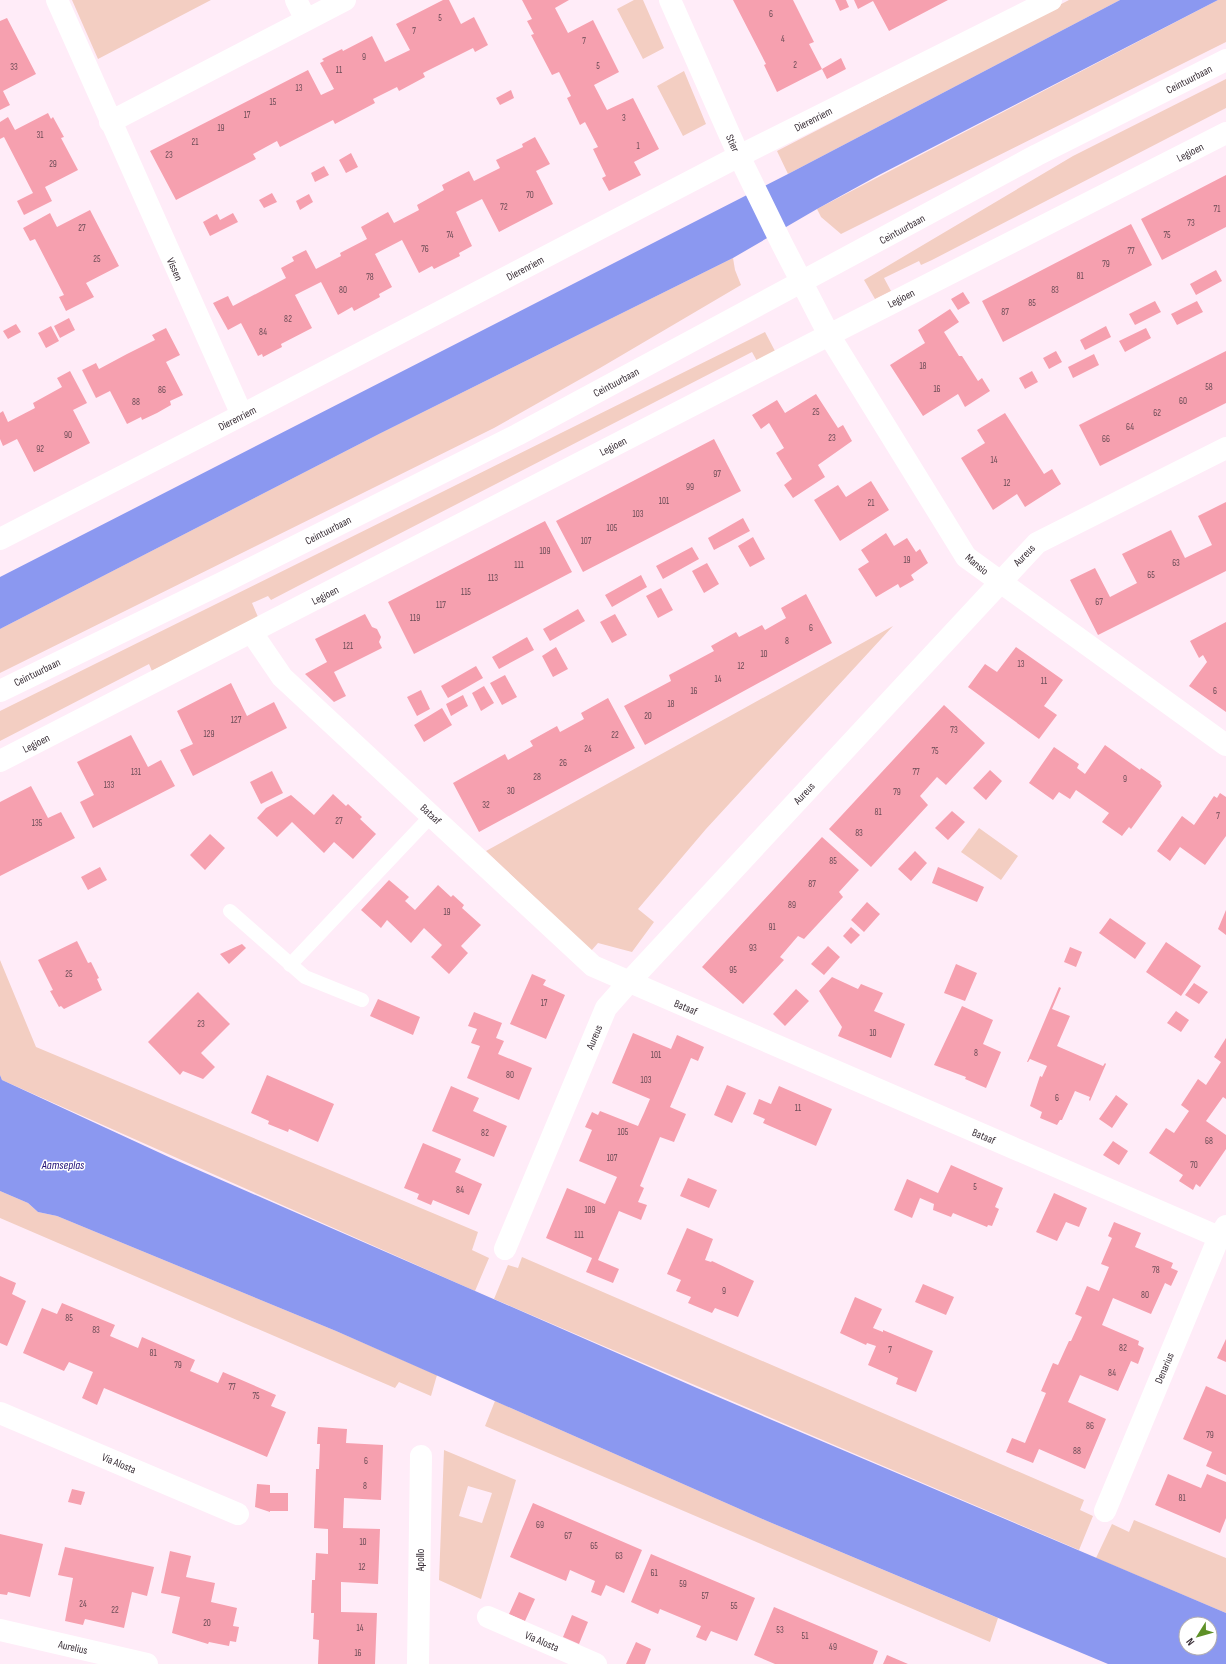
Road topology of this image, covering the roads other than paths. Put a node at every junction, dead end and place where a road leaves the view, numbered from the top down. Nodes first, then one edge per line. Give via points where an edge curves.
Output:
1 (57, 0) edge
2 (296, 0) edge
3 (345, 0) edge
4 (670, 0) edge
5 (1047, 1) edge
6 (306, 20) junction
7 (1226, 60) edge
8 (110, 122) junction
9 (1226, 133) edge
10 (739, 156) junction
11 (802, 283) junction
12 (829, 335) junction
13 (242, 415) junction
14 (1226, 448) edge
15 (0, 539) edge
16 (998, 582) junction
17 (252, 632) junction
18 (0, 691) edge
19 (1226, 745) edge
20 (0, 761) edge
21 (432, 815) junction
22 (230, 911) dead end
23 (290, 965) junction
24 (629, 982) junction
25 (362, 1000) dead end
26 (1222, 1232) edge
27 (505, 1249) dead end
28 (0, 1413) edge
29 (421, 1456) dead end
30 (1105, 1511) dead end
31 (238, 1514) dead end
32 (488, 1617) dead end
33 (0, 1630) edge
34 (147, 1664) edge
35 (418, 1664) edge
36 (596, 1664) edge

1 - 8 street, Vissen
2 - 6 street
3 - 6 street
4 - 10 street, Stier
5 - 10 street, Dierenriem
6 - 8 street
7 - 11 street, Ceintuurbaan via 1037,155
8 - 13 street, Vissen
9 - 12 street, Legioen
10 - 11 street, Stier
10 - 13 street, Dierenriem
11 - 12 street, Mansio
11 - 18 street, Ceintuurbaan via 517,435
12 - 16 street, Mansio via 966,557
12 - 17 street, Legioen
13 - 15 street, Dierenriem
14 - 16 street, Aureus via 1036,543
16 - 19 street, Mansio
16 - 24 street, Aureus
17 - 20 street, Legioen
17 - 21 street, Bataaf via 282,677
21 - 23 lane
21 - 24 street, Bataaf via 593,966
22 - 23 lane
23 - 25 lane via 305,977
24 - 26 street, Bataaf
24 - 27 street, Aureus via 606,1008
26 - 30 street, Denarius
28 - 31 street, Via Alosta
29 - 35 street, Apollo
32 - 36 street, Via Alosta
33 - 34 street, Aurelius

